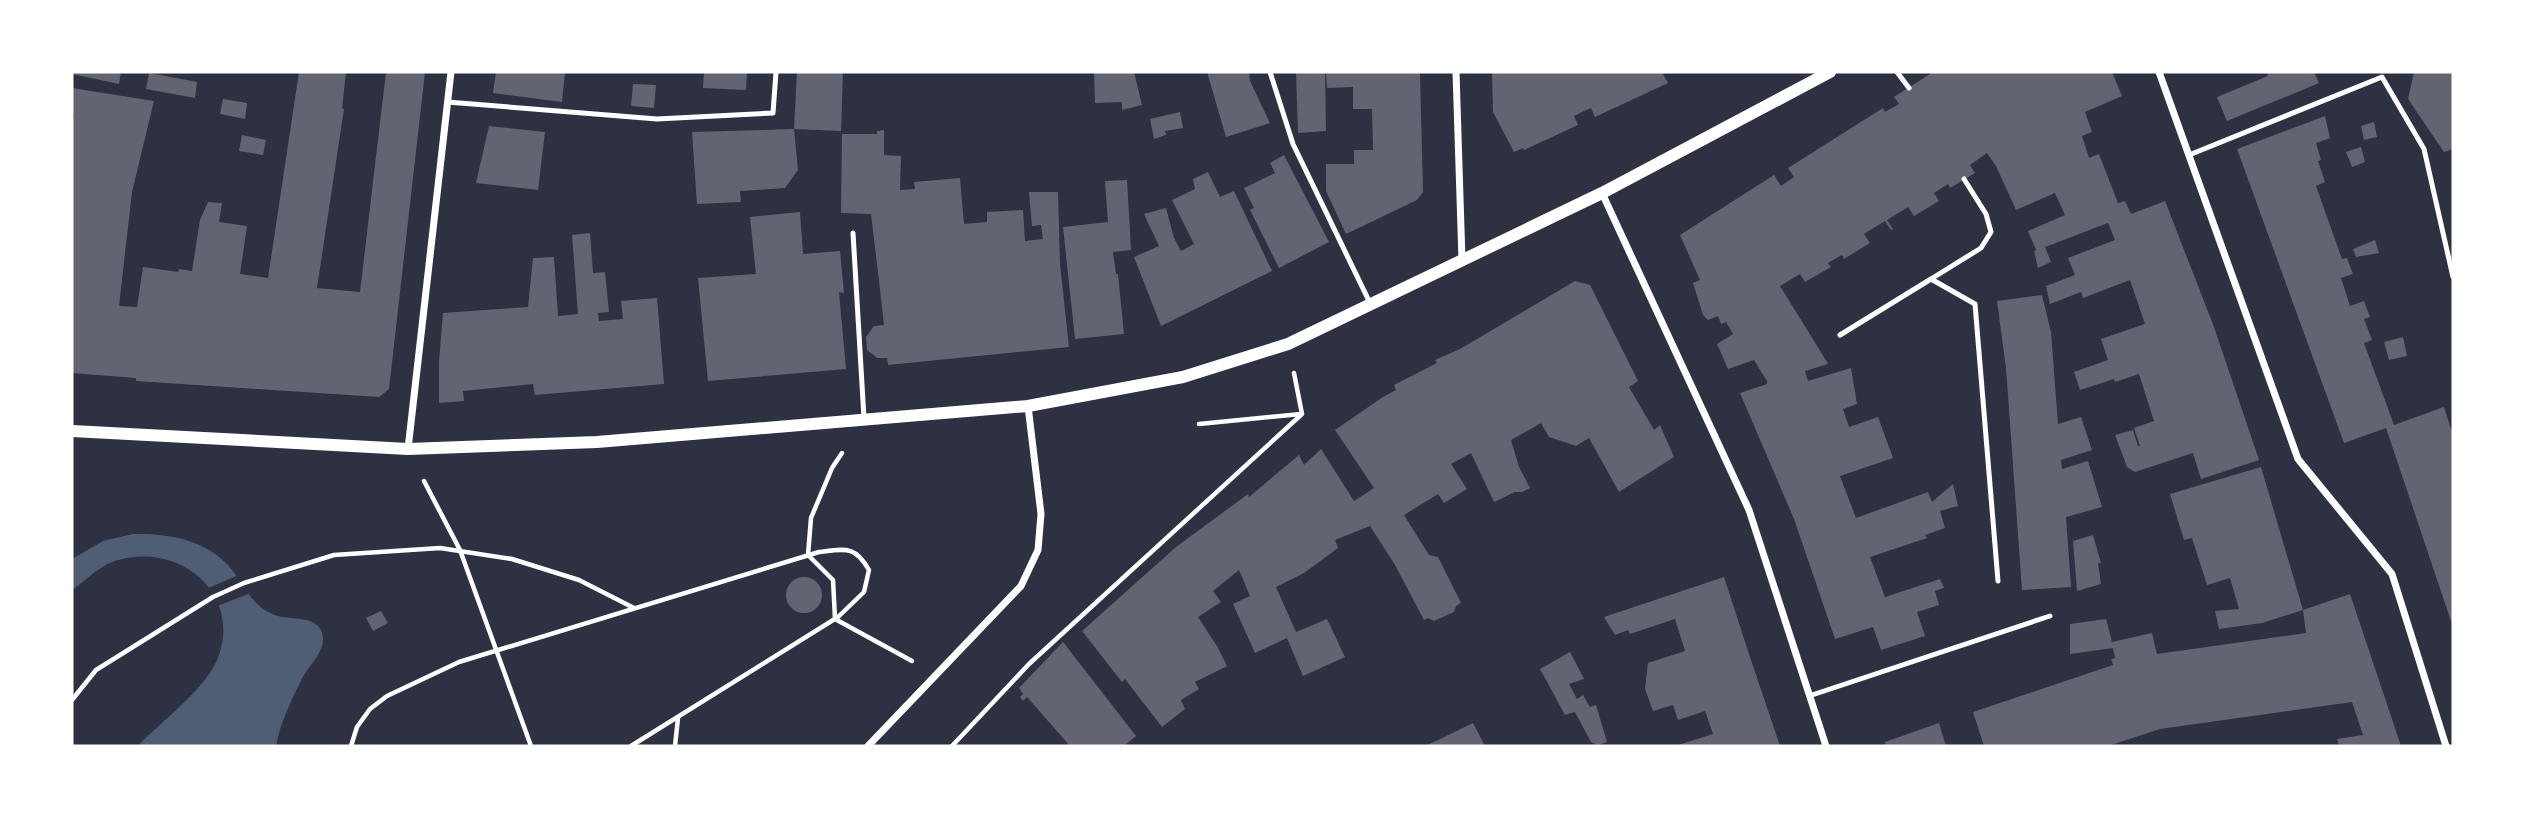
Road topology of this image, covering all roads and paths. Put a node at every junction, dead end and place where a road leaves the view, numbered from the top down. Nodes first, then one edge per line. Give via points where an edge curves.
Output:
1 (451, 72) edge
2 (776, 72) edge
3 (1270, 72) edge
4 (1456, 72) edge
5 (1830, 72) edge
6 (1898, 72) edge
7 (2159, 72) edge
8 (1909, 88) dead end
9 (447, 102) junction
10 (2189, 155) junction
11 (1964, 179) dead end
12 (1602, 193) junction
13 (853, 233) dead end
14 (1462, 261) junction
15 (2453, 277) edge
16 (1931, 279) junction
17 (1370, 305) junction
18 (1840, 335) dead end
19 (1288, 344) junction
20 (1028, 405) junction
21 (1301, 414) junction
22 (864, 421) junction
23 (1199, 424) dead end
24 (72, 431) edge
25 (408, 449) junction
26 (460, 550) junction
27 (808, 555) junction
28 (1997, 580) dead end
29 (635, 608) junction
30 (2050, 616) dead end
31 (835, 619) junction
32 (495, 651) junction
33 (938, 674) junction
34 (1809, 696) junction
35 (72, 700) edge
36 (678, 717) junction
37 (351, 746) edge
38 (531, 746) edge
39 (631, 746) edge
40 (675, 746) edge
41 (868, 746) edge
42 (952, 746) edge
43 (1826, 746) edge
44 (2446, 746) edge

1 - 9 street
2 - 9 lane via 773,113 657,119
3 - 17 lane via 1293,144
4 - 14 street
5 - 12 street
6 - 8 lane
7 - 10 street
9 - 25 street
10 - 15 lane via 2382,77 2424,149
10 - 44 street via 2298,458 2392,574
11 - 16 lane via 1986,214 1991,232 1981,248
12 - 14 street
12 - 34 street via 1749,510
13 - 22 lane
14 - 17 street
16 - 18 lane
16 - 28 lane via 1975,304
17 - 19 street
19 - 20 street via 1183,377
19 - 21 path
20 - 22 street
20 - 33 street via 1041,514 1038,550 1021,586
21 - 23 path
21 - 42 path via 1029,664
22 - 25 street via 597,442
22 - 27 path via 832,468 811,518
24 - 25 street
25 - 26 path
26 - 29 path via 512,559 579,580
26 - 32 path
26 - 35 path via 334,555 227,590 96,670
27 - 29 path
27 - 31 path via 833,580
27 - 31 path via 848,549 861,557 869,570 864,592
29 - 32 path
30 - 34 lane
31 - 33 path
31 - 36 path
32 - 37 path via 459,662 387,696 357,727
32 - 38 path
33 - 41 street
34 - 43 street
36 - 39 path
36 - 40 path

